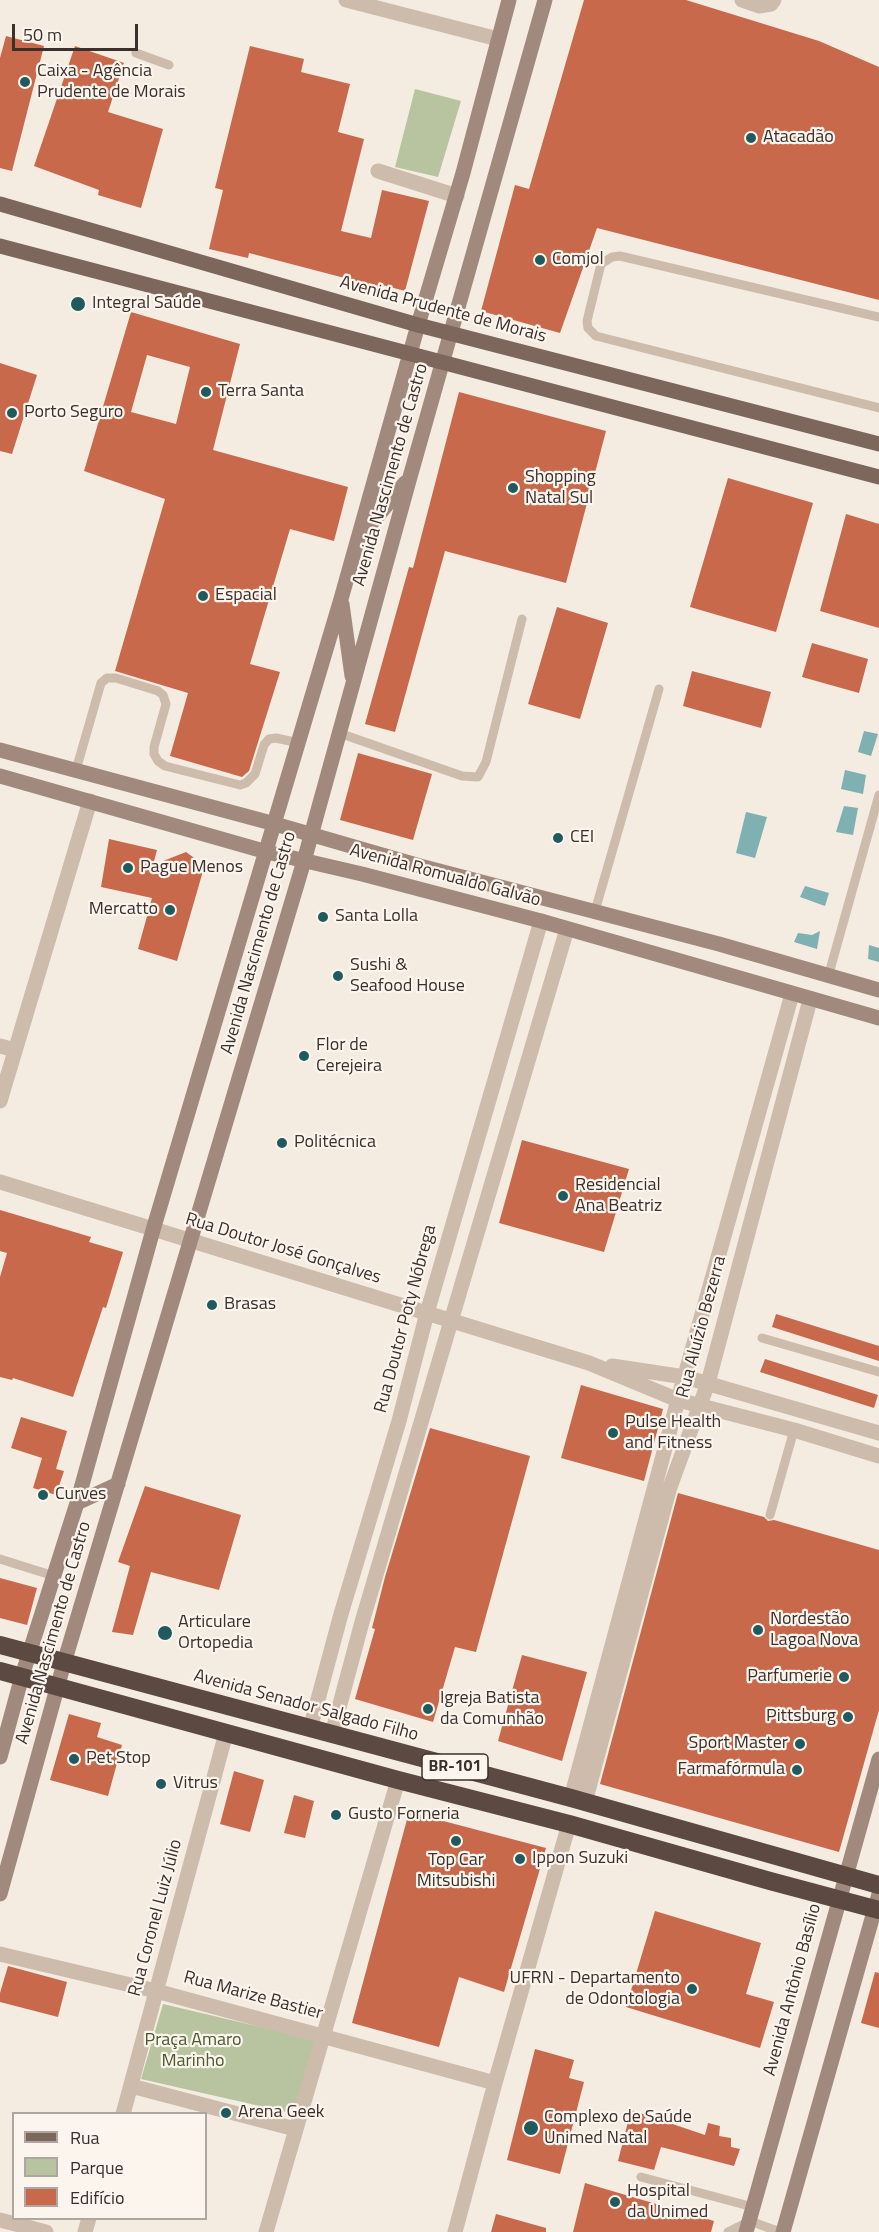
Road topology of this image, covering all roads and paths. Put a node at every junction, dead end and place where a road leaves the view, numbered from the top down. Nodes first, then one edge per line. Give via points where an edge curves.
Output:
1 (346, 0) edge
2 (509, 0) edge
3 (545, 0) edge
4 (742, 0) edge
5 (774, 0) edge
6 (498, 39) junction
7 (136, 53) dead end
8 (170, 65) dead end
9 (378, 171) dead end
10 (457, 196) junction
11 (0, 204) edge
12 (0, 246) edge
13 (879, 318) edge
14 (418, 325) junction
15 (452, 333) junction
16 (410, 355) junction
17 (443, 363) junction
18 (879, 408) edge
19 (879, 444) edge
20 (410, 477) junction
21 (879, 477) edge
22 (357, 541) junction
23 (341, 599) junction
24 (522, 619) dead end
25 (353, 685) junction
26 (659, 689) dead end
27 (339, 733) junction
28 (299, 743) junction
29 (0, 750) edge
30 (76, 770) junction
31 (0, 776) edge
32 (879, 795) edge
33 (90, 801) junction
34 (275, 824) junction
35 (312, 834) junction
36 (267, 852) junction
37 (304, 861) junction
38 (595, 911) junction
39 (541, 921) junction
40 (567, 929) junction
41 (828, 977) junction
42 (879, 990) edge
43 (792, 994) junction
44 (810, 1000) junction
45 (879, 1018) edge
46 (0, 1046) edge
47 (15, 1050) junction
48 (0, 1101) edge
49 (0, 1182) edge
50 (153, 1230) junction
51 (189, 1241) junction
52 (427, 1313) junction
53 (452, 1320) junction
54 (762, 1338) dead end
55 (589, 1363) junction
56 (879, 1372) edge
57 (685, 1377) junction
58 (708, 1383) junction
59 (764, 1399) junction
60 (678, 1400) junction
61 (700, 1407) junction
62 (399, 1421) junction
63 (758, 1421) junction
64 (420, 1428) junction
65 (794, 1430) junction
66 (879, 1433) edge
67 (879, 1456) edge
68 (118, 1484) junction
69 (77, 1503) junction
70 (770, 1515) dead end
71 (653, 1522) junction
72 (0, 1559) edge
73 (54, 1576) junction
74 (341, 1614) junction
75 (362, 1622) junction
76 (0, 1645) edge
77 (30, 1653) junction
78 (64, 1663) junction
79 (0, 1671) edge
80 (22, 1676) junction
81 (58, 1687) junction
82 (310, 1729) junction
83 (226, 1733) junction
84 (332, 1734) junction
85 (0, 1757) edge
86 (879, 1759) edge
87 (398, 1780) junction
88 (578, 1800) junction
89 (569, 1824) junction
90 (845, 1877) junction
91 (879, 1885) edge
92 (0, 1894) edge
93 (838, 1899) junction
94 (878, 1904) edge
95 (0, 1954) edge
96 (156, 1991) junction
97 (323, 2035) junction
98 (495, 2083) junction
99 (131, 2086) junction
100 (124, 2112) edge
101 (295, 2128) junction
102 (641, 2177) dead end
103 (0, 2220) edge
104 (750, 2220) edge
105 (46, 2232) edge
106 (266, 2232) edge
107 (455, 2232) edge
108 (728, 2232) edge
109 (781, 2232) edge

1 - 6 street
2 - 6 main road, Avenida Nascimento de Castro
3 - 15 main road, Avenida Nascimento de Castro
4 - 5 street via 759,6
6 - 10 main road, Avenida Nascimento de Castro
7 - 8 lane
9 - 10 street
10 - 14 main road, Avenida Nascimento de Castro
11 - 14 main road, Avenida Prudente de Morais
12 - 16 main road
13 - 18 lane via 620,256 602,264 587,321 596,336
14 - 15 main road, Avenida Prudente de Morais
14 - 16 main road, Avenida Nascimento de Castro
15 - 17 main road, Avenida Nascimento de Castro
15 - 19 main road, Avenida Prudente de Morais
16 - 17 main road
16 - 22 main road, Avenida Nascimento de Castro
17 - 20 main road, Avenida Nascimento de Castro
17 - 21 main road
20 - 22 main road
20 - 25 main road, Avenida Nascimento de Castro
22 - 23 main road, Avenida Nascimento de Castro
23 - 25 main road
23 - 28 main road, Avenida Nascimento de Castro
24 - 27 lane via 486,762 478,777 462,776
25 - 27 main road, Avenida Nascimento de Castro
26 - 38 lane
27 - 35 main road, Avenida Nascimento de Castro
28 - 30 lane via 269,739 255,774 246,783 165,766 154,754 165,704 163,695 106,678 101,683
28 - 34 main road, Avenida Nascimento de Castro
29 - 30 main road, Avenida Romualdo Galvão
30 - 34 main road, Avenida Romualdo Galvão
31 - 33 main road, Avenida Romualdo Galvão
32 - 41 lane
33 - 36 main road, Avenida Romualdo Galvão
33 - 47 street
34 - 35 main road, Avenida Romualdo Galvão
34 - 36 main road, Avenida Nascimento de Castro
35 - 37 main road, Avenida Nascimento de Castro
35 - 38 main road, Avenida Romualdo Galvão
36 - 37 main road, Avenida Romualdo Galvão
36 - 50 main road, Avenida Nascimento de Castro
37 - 39 main road, Avenida Romualdo Galvão
37 - 51 main road, Avenida Nascimento de Castro
38 - 41 main road, Avenida Romualdo Galvão
39 - 40 main road, Avenida Romualdo Galvão
39 - 52 street, Rua Doutor Poty Nóbrega
40 - 43 main road, Avenida Romualdo Galvão
40 - 53 street
41 - 42 main road, Avenida Romualdo Galvão
43 - 44 main road, Avenida Romualdo Galvão
43 - 57 street, Rua Aluízio Bezerra
44 - 45 main road, Avenida Romualdo Galvão
44 - 58 street, Rua Aluízio Bezerra
46 - 47 street
47 - 48 street
49 - 50 street, Rua Doutor José Gonçalves
50 - 51 street, Rua Doutor José Gonçalves
50 - 69 main road, Avenida Nascimento de Castro
51 - 52 street, Rua Doutor José Gonçalves
51 - 68 main road, Avenida Nascimento de Castro
52 - 53 street, Rua Doutor José Gonçalves
52 - 62 street, Rua Doutor Poty Nóbrega
53 - 55 street, Rua Doutor José Gonçalves
53 - 64 street
54 - 56 lane
55 - 57 street, Rua Doutor José Gonçalves
55 - 60 street, Rua Doutor José Gonçalves
57 - 58 street, Rua Doutor José Gonçalves
57 - 60 street, Rua Aluízio Bezerra
58 - 59 street, Rua Doutor José Gonçalves
58 - 61 street, Rua Aluízio Bezerra
59 - 63 street
59 - 66 street, Rua Doutor José Gonçalves
60 - 61 street, Rua Doutor José Gonçalves
60 - 71 street, Rua Aluízio Bezerra
61 - 63 street, Rua Doutor José Gonçalves
61 - 71 street, Rua Aluízio Bezerra
62 - 64 street
62 - 74 street, Rua Doutor Poty Nóbrega
63 - 65 street, Rua Doutor José Gonçalves
64 - 75 street
65 - 67 street, Rua Doutor José Gonçalves
65 - 70 lane
68 - 69 main road
68 - 78 main road, Avenida Nascimento de Castro
69 - 73 main road, Avenida Nascimento de Castro
71 - 88 street, Rua Aluízio Bezerra
72 - 73 lane
73 - 77 main road, Avenida Nascimento de Castro
74 - 75 street
74 - 82 street, Rua Doutor Poty Nóbrega
75 - 84 street
76 - 77 highway, Avenida Senador Salgado Filho / BR-101
77 - 78 highway, Avenida Senador Salgado Filho / BR-101
77 - 80 main road, Avenida Nascimento de Castro
78 - 81 main road, Avenida Nascimento de Castro
78 - 82 highway, Avenida Senador Salgado Filho / BR-101
79 - 80 highway, BR-101
80 - 81 highway, BR-101
80 - 85 main road, Avenida Nascimento de Castro
81 - 83 highway, BR-101
81 - 92 main road, Avenida Nascimento de Castro
82 - 84 highway, Avenida Senador Salgado Filho / BR-101
83 - 87 highway, BR-101
83 - 96 street, Rua Coronel Luiz Júlio
84 - 88 highway, Avenida Senador Salgado Filho / BR-101
86 - 90 main road, Avenida Antônio Basílio
87 - 89 highway, BR-101
87 - 97 street
88 - 90 highway, Avenida Senador Salgado Filho / BR-101
89 - 93 highway, BR-101
89 - 98 street
90 - 91 highway, Avenida Senador Salgado Filho / BR-101
90 - 93 main road, Avenida Antônio Basílio
93 - 94 highway, BR-101
93 - 104 main road, Avenida Antônio Basílio
94 - 109 main road
95 - 96 street, Rua Marize Bastier
96 - 97 street, Rua Marize Bastier
96 - 99 street, Rua Coronel Luiz Júlio
97 - 98 street, Rua Marize Bastier
97 - 101 street
98 - 107 street
99 - 100 street, Rua Coronel Luiz Júlio
99 - 101 street
101 - 106 street
102 - 104 lane
103 - 105 street
104 - 108 lane
104 - 109 lane

